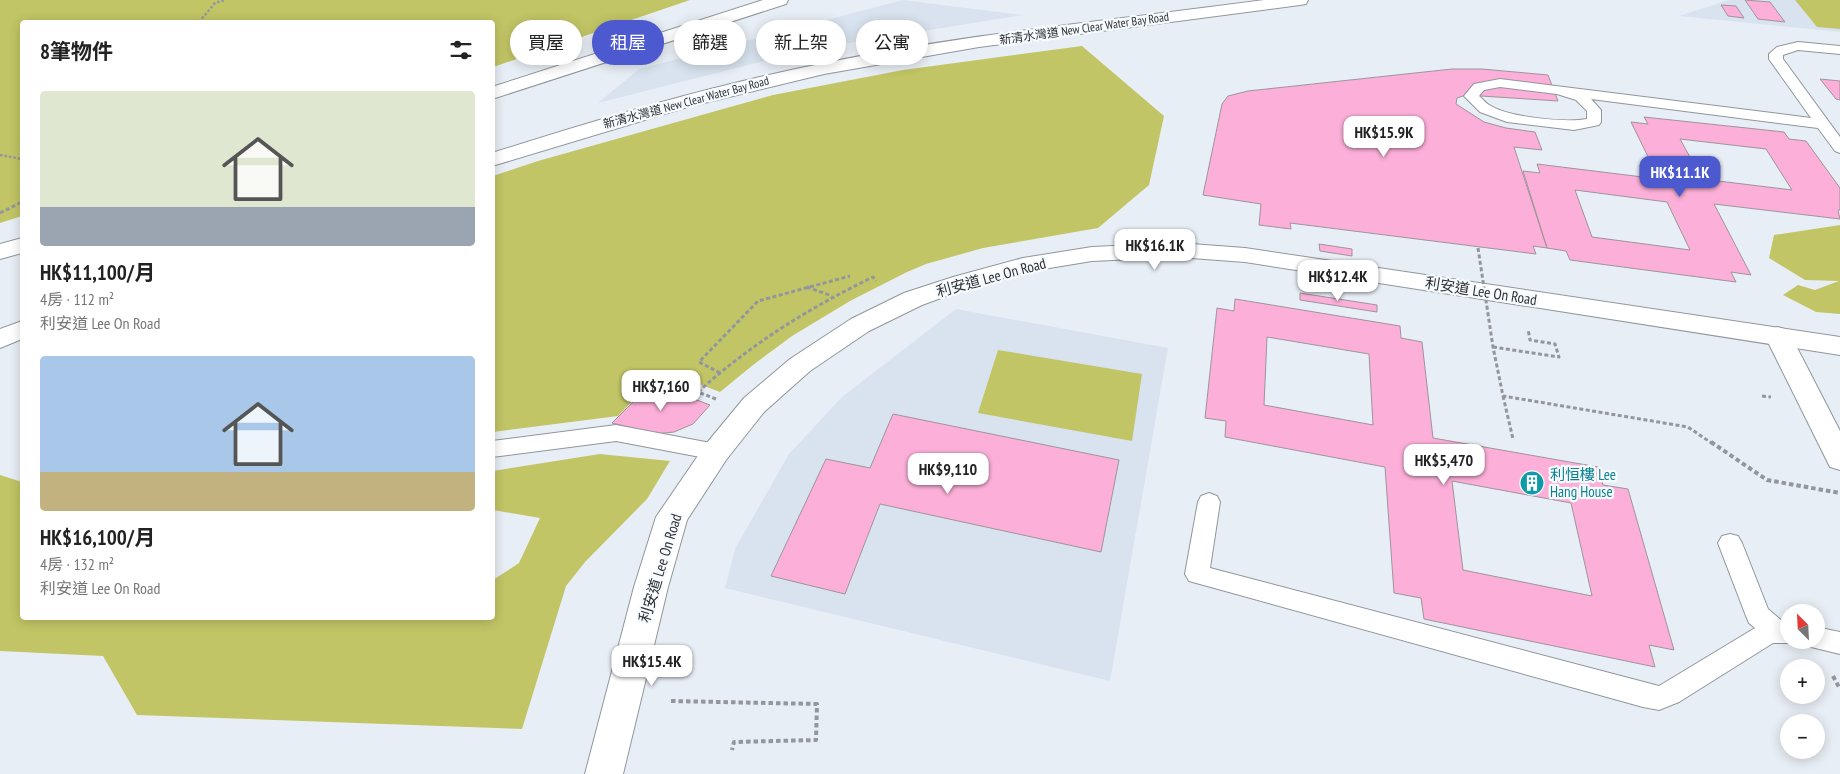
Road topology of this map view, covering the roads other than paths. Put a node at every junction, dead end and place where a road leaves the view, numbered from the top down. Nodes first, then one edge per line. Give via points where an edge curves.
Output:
1 (780, 0) edge
2 (1300, 0) edge
3 (1840, 50) edge
4 (1553, 89) junction
5 (495, 92) edge
6 (1822, 124) junction
7 (1840, 148) edge
8 (495, 159) edge
9 (20, 246) edge
10 (0, 252) edge
11 (20, 330) edge
12 (1778, 336) junction
13 (0, 339) edge
14 (1840, 346) edge
15 (495, 449) edge
16 (716, 452) junction
17 (1840, 459) edge
18 (1209, 502) dead end
19 (1730, 543) dead end
20 (1780, 630) edge
21 (1780, 632) edge
22 (1825, 640) edge
23 (1840, 643) edge
24 (604, 774) edge

1 - 5 main road
2 - 8 main road, 新清水灣道 New Clear Water Bay Road via 898,54 801,72 660,108
3 - 6 lane via 1798,47 1780,50 1776,54 1776,59
4 - 4 lane via 1581,97 1594,110 1594,122 1574,126 1507,118 1485,109 1471,96 1479,87 1500,83
4 - 6 lane
6 - 7 lane
9 - 10 main road
11 - 13 main road
12 - 14 main road, 利安道 Lee On Road
12 - 16 main road, 利安道 Lee On Road via 1245,255 1178,250 1092,254 1024,265 962,282 913,299 860,325 800,364 754,405
12 - 17 main road
15 - 16 lane via 616,433
16 - 24 main road, 利安道 Lee On Road via 672,517
18 - 21 lane via 1197,574 1643,696 1658,698 1670,694 1765,635
19 - 20 lane via 1758,616
22 - 23 lane

